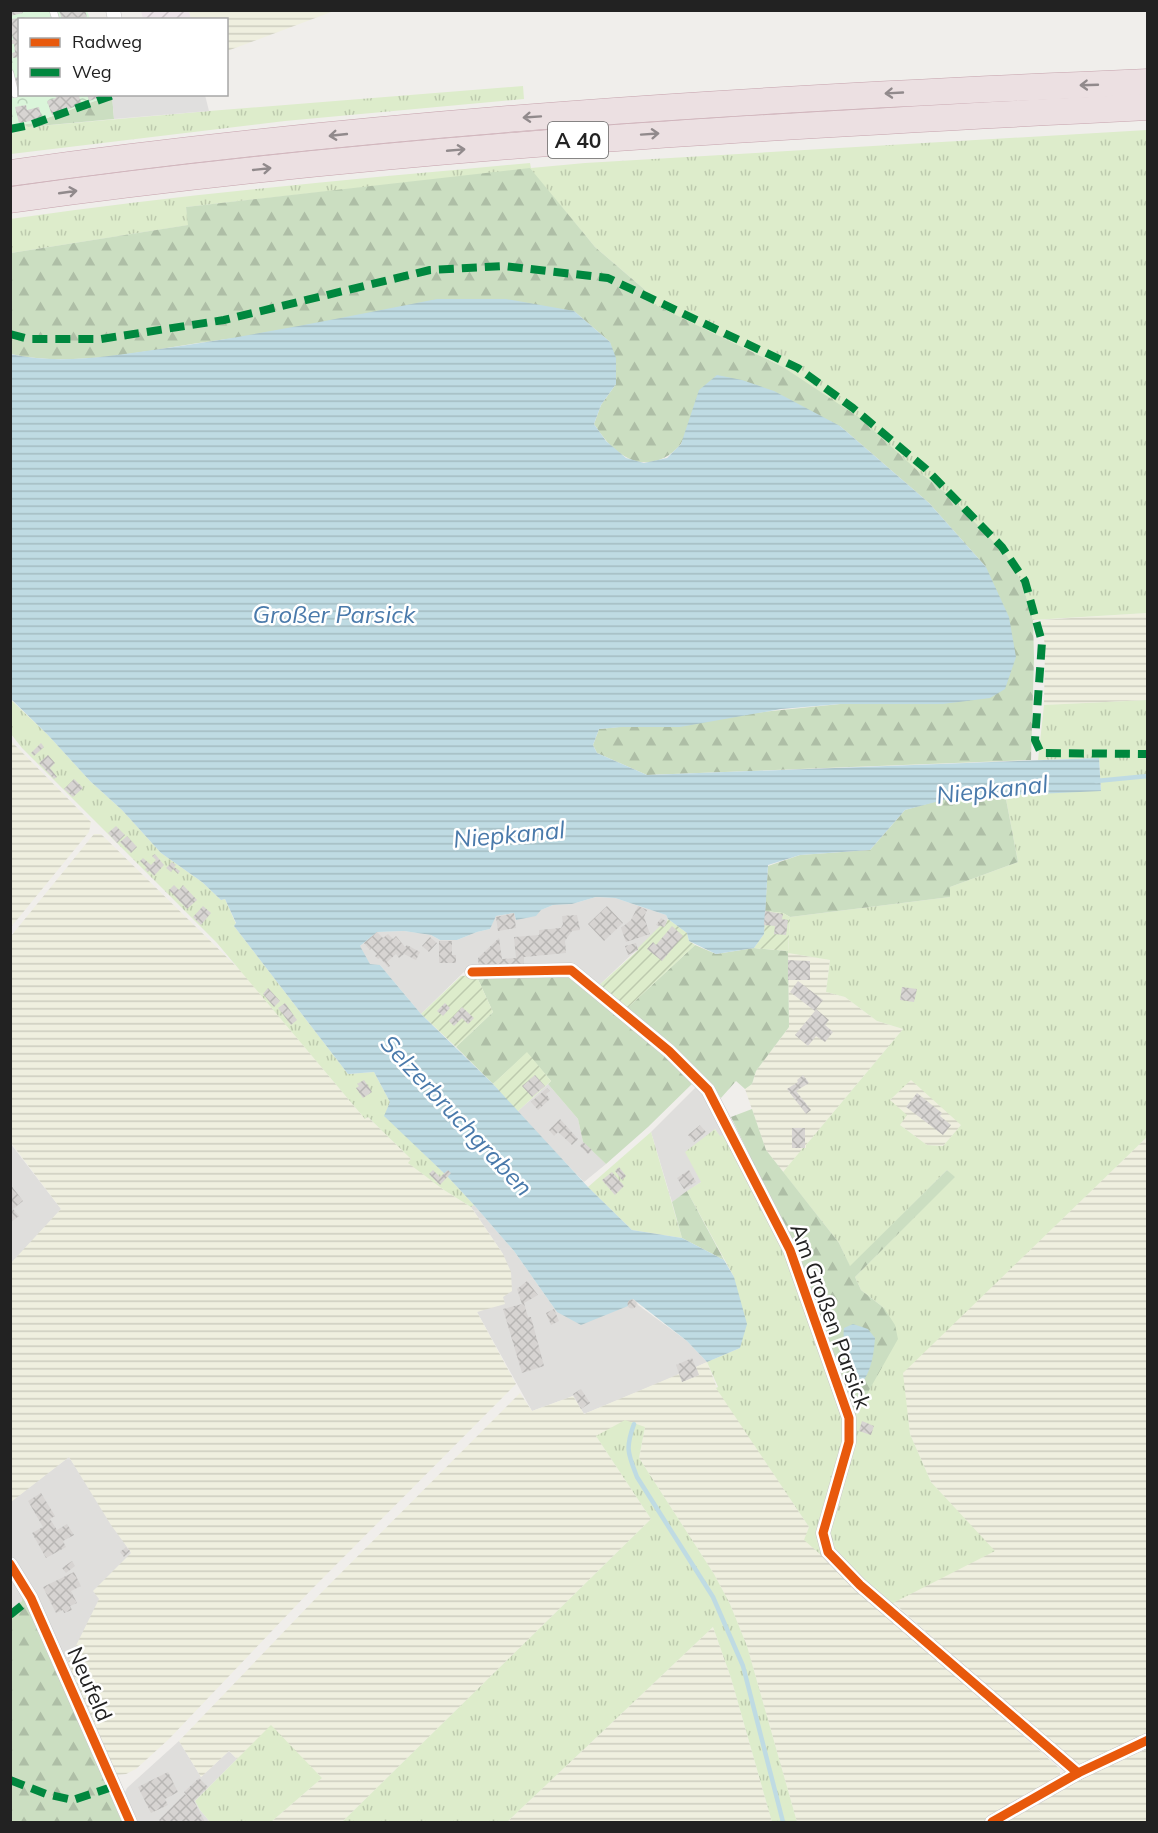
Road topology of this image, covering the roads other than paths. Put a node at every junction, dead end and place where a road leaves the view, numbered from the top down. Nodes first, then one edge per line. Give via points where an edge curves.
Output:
1 (10, 73) edge
2 (1148, 82) edge
3 (15, 94) edge
4 (1148, 107) edge
5 (10, 173) edge
6 (10, 200) edge
7 (472, 972) dead end
8 (10, 1564) edge
9 (1148, 1740) edge
10 (1078, 1773) junction
11 (130, 1822) edge
12 (992, 1822) edge

1 - 3 lane
2 -> 5 highway, A 40 via 807,98 503,119 139,155
6 -> 4 highway, A 40 via 141,182 495,146 710,130
7 - 10 street, Am Großen Parsick via 571,970 708,1090 790,1250 849,1418 849,1442 823,1533 828,1552 860,1585
8 - 11 street, Neufeld via 31,1598
9 - 10 street
10 - 12 street

